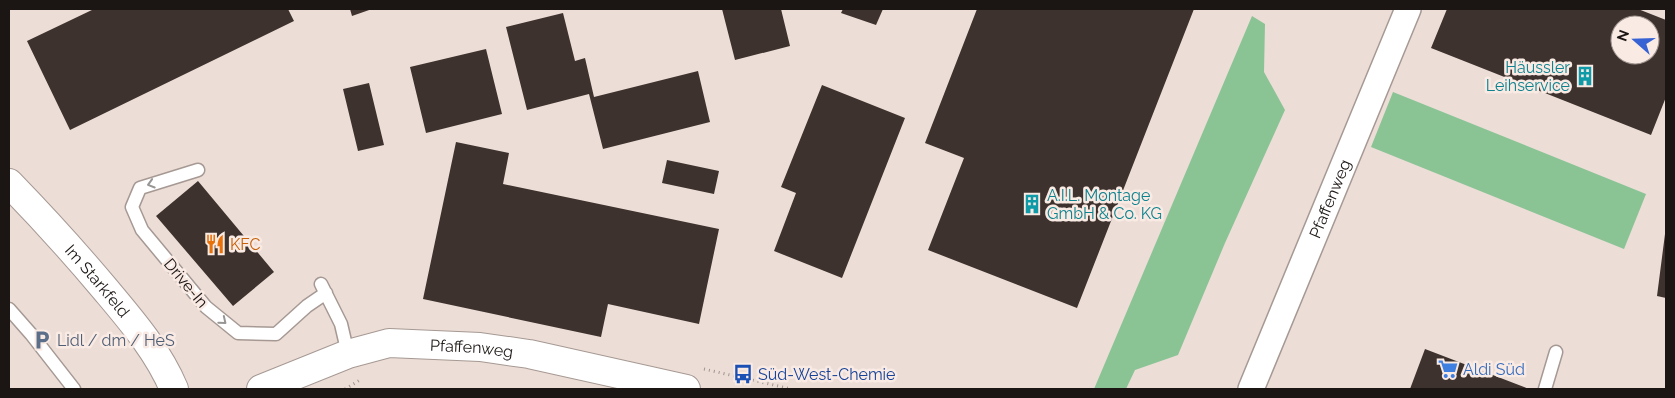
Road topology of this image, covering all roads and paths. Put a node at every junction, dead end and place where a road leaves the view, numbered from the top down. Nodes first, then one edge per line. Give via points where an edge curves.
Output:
1 (1408, 9) edge
2 (198, 170) dead end
3 (9, 183) edge
4 (9, 309) edge
5 (1556, 352) dead end
6 (348, 354) junction
7 (74, 389) edge
8 (174, 389) edge
9 (261, 389) edge
10 (686, 389) edge
11 (1251, 389) edge
12 (1546, 389) edge

1 - 11 street, Pfaffenweg
2 -> 6 lane, Drive-In via 140,188 132,207 142,230 206,307 238,333 276,334 323,288 341,324
3 - 8 street, Im Starkfeld via 140,331
4 - 7 lane
5 - 12 lane
6 - 9 street, Pfaffenweg
6 - 10 street, Pfaffenweg via 389,343 480,346

